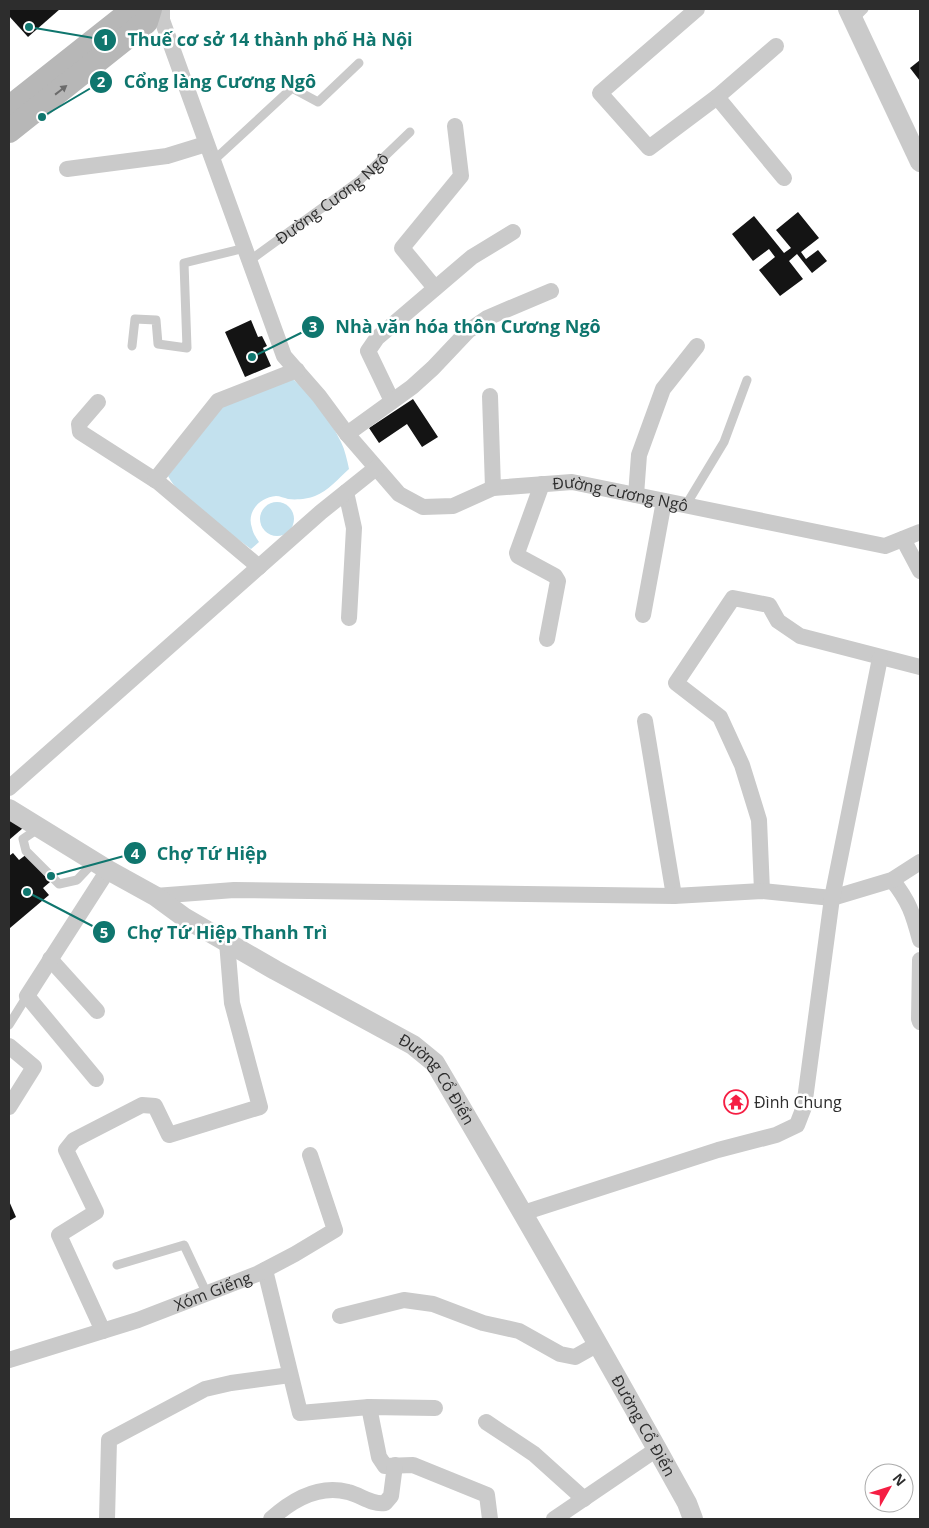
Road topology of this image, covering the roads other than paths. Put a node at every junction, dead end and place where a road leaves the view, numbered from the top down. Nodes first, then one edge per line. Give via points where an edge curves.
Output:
1 (134, 9) edge
2 (150, 9) edge
3 (162, 9) edge
4 (697, 9) edge
5 (855, 13) edge
6 (776, 46) dead end
7 (359, 62) dead end
8 (717, 97) junction
9 (9, 108) edge
10 (455, 126) dead end
11 (9, 131) edge
12 (410, 132) dead end
13 (206, 144) junction
14 (213, 161) junction
15 (920, 162) edge
16 (67, 169) dead end
17 (784, 178) dead end
18 (513, 232) dead end
19 (247, 255) junction
20 (436, 288) junction
21 (551, 292) dead end
22 (132, 346) dead end
23 (697, 346) dead end
24 (297, 370) junction
25 (748, 380) dead end
26 (490, 396) dead end
27 (98, 402) dead end
28 (392, 402) junction
29 (347, 434) junction
30 (376, 468) junction
31 (155, 480) junction
32 (542, 484) junction
33 (493, 488) junction
34 (346, 492) junction
35 (636, 495) junction
36 (664, 501) junction
37 (686, 505) junction
38 (920, 532) edge
39 (903, 539) junction
40 (259, 567) junction
41 (920, 571) edge
42 (643, 615) dead end
43 (349, 618) dead end
44 (547, 639) dead end
45 (880, 658) junction
46 (920, 667) edge
47 (645, 721) dead end
48 (9, 788) edge
49 (9, 809) edge
50 (39, 828) junction
51 (920, 862) edge
52 (101, 866) junction
53 (892, 880) junction
54 (762, 891) junction
55 (155, 896) junction
56 (674, 896) junction
57 (832, 898) junction
58 (920, 940) edge
59 (227, 942) junction
60 (50, 959) junction
61 (920, 960) edge
62 (27, 996) junction
63 (97, 1011) dead end
64 (920, 1022) edge
65 (9, 1025) edge
66 (9, 1046) edge
67 (96, 1078) dead end
68 (9, 1107) edge
69 (310, 1155) dead end
70 (523, 1213) junction
71 (117, 1265) dead end
72 (265, 1270) junction
73 (207, 1294) junction
74 (340, 1316) dead end
75 (103, 1331) junction
76 (598, 1344) junction
77 (9, 1360) edge
78 (290, 1375) junction
79 (369, 1407) junction
80 (435, 1408) dead end
81 (486, 1422) dead end
82 (657, 1449) junction
83 (395, 1466) junction
84 (584, 1499) junction
85 (107, 1519) edge
86 (271, 1519) edge
87 (490, 1519) edge
88 (554, 1519) edge
89 (693, 1519) edge

1 - 9 main road
11 -> 2 main road via 146,22
3 - 13 street, Đường Cương Ngô via 162,20
4 - 8 street via 600,93 649,148
5 - 15 street
6 - 8 street
7 - 14 lane via 318,102 292,88
8 - 17 street
10 - 20 street via 461,176 402,248
12 - 19 lane, Đường Cương Ngô via 358,182
13 - 14 street, Đường Cương Ngô
13 - 16 street via 167,156
14 - 19 street, Đường Cương Ngô
18 - 20 street via 472,257
19 - 22 lane, Đường Cương Ngô via 184,263 187,348 158,344 156,320 136,319
19 - 24 street, Đường Cương Ngô via 284,356
20 - 28 street via 377,338 368,351
21 - 28 street via 487,318 468,331 433,368
23 - 35 street via 663,389 639,454
24 - 29 street, Đường Cương Ngô
24 - 31 street via 218,401
25 - 37 lane via 724,442
26 - 33 street
27 - 31 street via 78,424 80,432
28 - 29 street
29 - 30 street, Đường Cương Ngô
30 - 33 street, Đường Cương Ngô via 398,494 423,507 453,506
30 - 34 street
31 - 40 street
32 - 33 street, Đường Cương Ngô
32 - 35 street, Đường Cương Ngô via 572,482
32 - 44 street via 517,553 558,580
34 - 40 street
34 - 43 street via 354,528
35 - 36 street, Đường Cương Ngô
36 - 37 street, Đường Cương Ngô
36 - 42 street
37 - 39 street, Đường Cương Ngô via 885,546
38 - 39 street, Đường Cương Ngô
39 - 41 street
40 - 48 street
45 - 46 street
45 - 54 street via 800,636 778,621 769,606 732,598 676,683 720,717 742,765 759,820
45 - 57 street
47 - 56 street
49 - 50 street, Đường Cổ Điển
50 - 52 street, Đường Cổ Điển
50 - 52 lane via 23,839 26,851 59,884 77,880
51 - 53 street
52 - 55 street, Đường Cổ Điển
52 - 60 street
53 - 57 street
53 - 58 street via 904,895
54 - 56 street
54 - 57 street
55 - 56 street via 234,890
55 - 59 street, Đường Cổ Điển
57 - 70 street via 804,1107 797,1125 776,1135 718,1150
59 - 70 street, Đường Cổ Điển via 413,1045 435,1063
59 - 75 street via 232,1003 260,1107 169,1135 156,1106 142,1105 74,1140 66,1150 96,1212 60,1235
60 - 62 street
60 - 63 street
61 - 64 street
62 - 65 lane
62 - 67 street
66 - 68 street via 34,1067
69 - 72 street, Xóm Giếng via 335,1230
70 - 76 street, Đường Cổ Điển
71 - 73 lane via 184,1246
72 - 73 street, Xóm Giếng
72 - 78 street
73 - 75 street, Xóm Giếng
74 - 76 street via 404,1300 433,1304 483,1323 519,1331 560,1354 575,1357
75 - 77 street, Xóm Giếng
76 - 82 street, Đường Cổ Điển
78 - 79 street via 300,1413
78 - 85 street via 205,1389 109,1440
79 - 80 street
79 - 83 street via 379,1457 385,1466
81 - 84 street via 534,1454
82 - 84 street
82 - 89 street, Đường Cổ Điển
83 - 86 street via 391,1496 385,1503 378,1504 348,1492 312,1492 292,1501
83 - 87 street via 413,1465 486,1495
84 - 88 street

